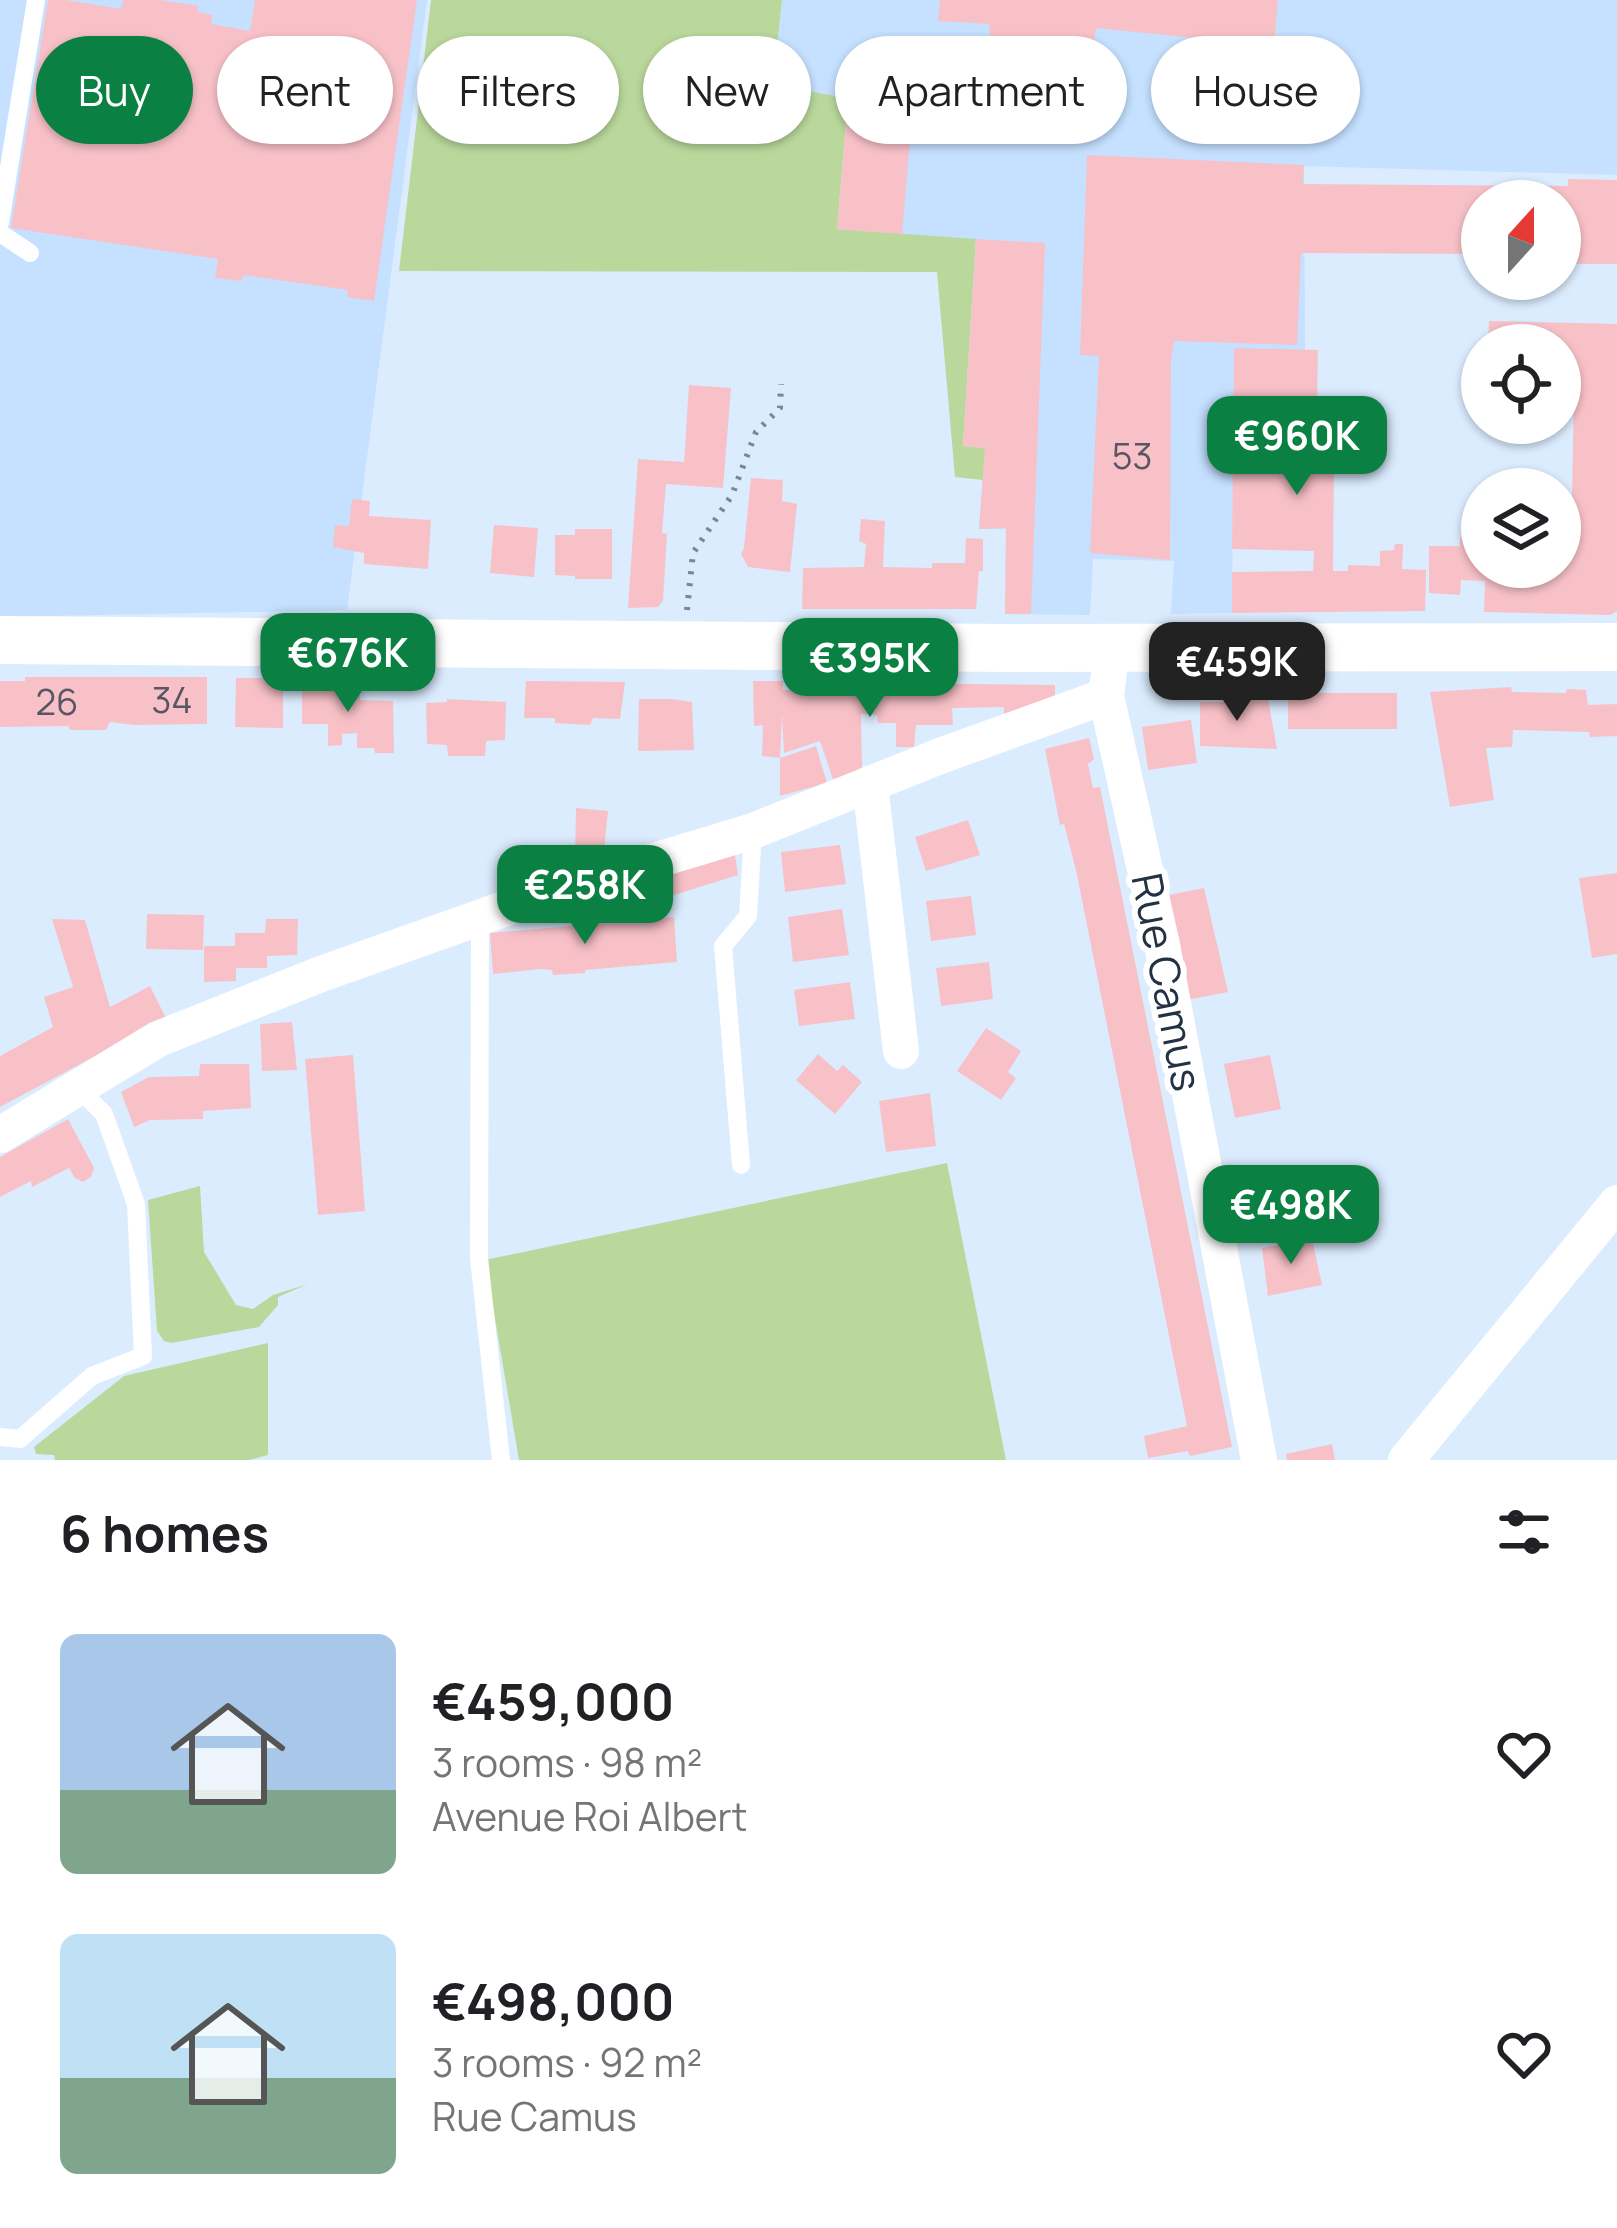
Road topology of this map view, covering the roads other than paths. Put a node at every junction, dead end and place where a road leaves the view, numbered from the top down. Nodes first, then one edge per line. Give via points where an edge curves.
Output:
1 (36, 0) edge
2 (0, 224) edge
3 (0, 233) edge
4 (30, 253) dead end
5 (0, 640) edge
6 (1113, 646) junction
7 (1617, 647) edge
8 (1106, 696) junction
9 (870, 784) junction
10 (754, 831) junction
11 (480, 918) junction
12 (901, 1051) dead end
13 (78, 1088) junction
14 (0, 1135) edge
15 (741, 1165) dead end
16 (1617, 1203) edge
17 (0, 1437) edge
18 (501, 1460) edge
19 (1259, 1460) edge
20 (1406, 1460) edge

1 - 2 lane
3 - 4 lane
5 - 6 main road
6 - 7 main road
6 - 8 street, Rue Camus
8 - 9 street
8 - 19 street, Rue Camus via 1162,945
9 - 10 street
9 - 12 street
10 - 11 street
10 - 15 lane via 748,916 723,946
11 - 13 street via 158,1040
11 - 18 lane via 479,1258
13 - 14 street
13 - 17 lane via 104,1114 136,1204 142,1356 92,1376 20,1439
16 - 20 street

